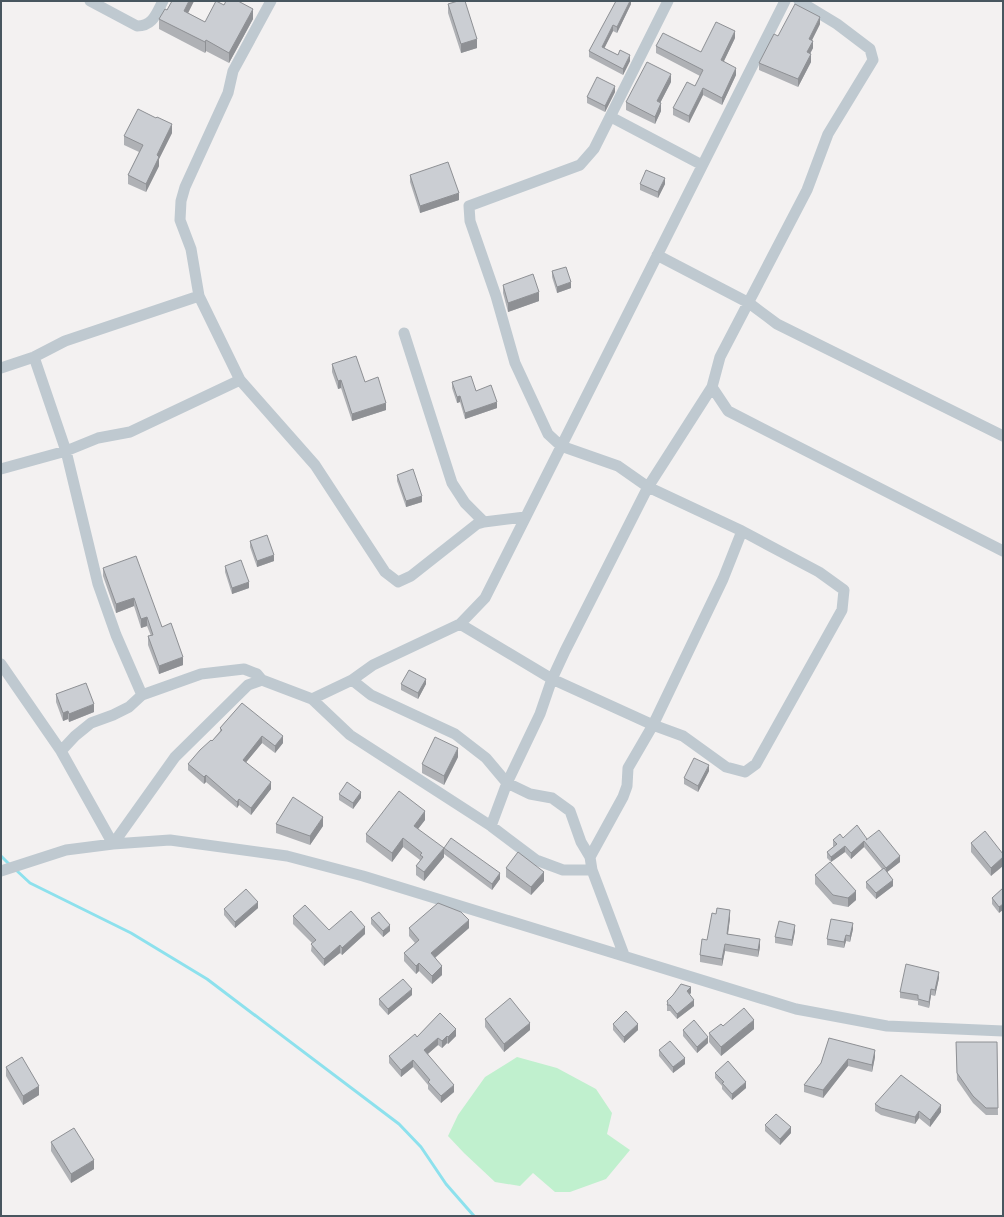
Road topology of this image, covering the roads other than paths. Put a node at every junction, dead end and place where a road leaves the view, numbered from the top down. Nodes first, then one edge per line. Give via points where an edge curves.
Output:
1 (90, 1) edge
2 (162, 1) edge
3 (271, 1) edge
4 (668, 1) edge
5 (784, 1) edge
6 (799, 1) edge
7 (611, 117) junction
8 (702, 165) junction
9 (657, 255) junction
10 (199, 296) junction
11 (749, 303) junction
12 (404, 333) dead end
13 (34, 357) junction
14 (1, 368) edge
15 (240, 380) junction
16 (712, 388) junction
17 (1003, 436) edge
18 (561, 446) junction
19 (66, 451) junction
20 (1, 469) edge
21 (648, 486) junction
22 (525, 517) junction
23 (484, 522) junction
24 (742, 531) junction
25 (1003, 551) edge
26 (460, 624) junction
27 (1, 664) edge
28 (552, 679) junction
29 (262, 680) junction
30 (352, 680) junction
31 (142, 695) junction
32 (312, 699) junction
33 (653, 725) junction
34 (61, 751) junction
35 (507, 783) junction
36 (491, 826) junction
37 (113, 844) junction
38 (590, 857) junction
39 (592, 870) junction
40 (1, 871) edge
41 (624, 955) junction
42 (1003, 1031) edge

1 - 2 street via 137,26 145,26 152,21
3 - 10 street via 233,71 228,93 181,201 180,220 191,249
4 - 7 street
5 - 8 street
6 - 11 street via 837,24 870,49 873,60 828,134 807,190
7 - 8 street
7 - 18 street via 594,149 580,165 469,206 470,222 496,296 515,363 548,434
8 - 9 street
9 - 11 street
9 - 18 street
10 - 13 street via 65,341
10 - 15 street
11 - 16 street via 720,357
11 - 17 street via 777,324
12 - 23 street via 452,483 465,503
13 - 14 street
13 - 19 street
15 - 19 street via 130,432 98,438
15 - 23 street via 315,465 385,572 398,582 411,576 477,524
16 - 21 street
16 - 25 street via 728,411
18 - 21 street via 618,466
18 - 22 street
19 - 20 street
19 - 31 street via 98,584 116,635
21 - 24 street
21 - 28 street
22 - 23 street
22 - 26 street via 485,598
24 - 33 street via 720,586
24 - 33 street via 819,572 844,590 842,610 756,764 745,772 726,767 683,736
26 - 28 street
26 - 30 street via 373,664
27 - 34 street
28 - 33 street
28 - 35 street via 540,714
29 - 31 street via 257,674 244,669 201,674
29 - 32 street
29 - 37 street via 248,685 175,757
30 - 32 street
30 - 35 street via 371,695 455,734 486,758
31 - 34 street via 129,707 91,723
32 - 36 street via 350,735
33 - 38 street via 628,768 627,786 623,797
34 - 37 street
35 - 36 street
35 - 38 street via 530,794 552,798 570,810 581,842
36 - 39 street via 536,860 552,867 563,870
37 - 40 street via 66,850
37 - 41 street via 170,840 287,856 363,876
38 - 39 street
39 - 41 street
41 - 42 street via 796,1009 887,1026

